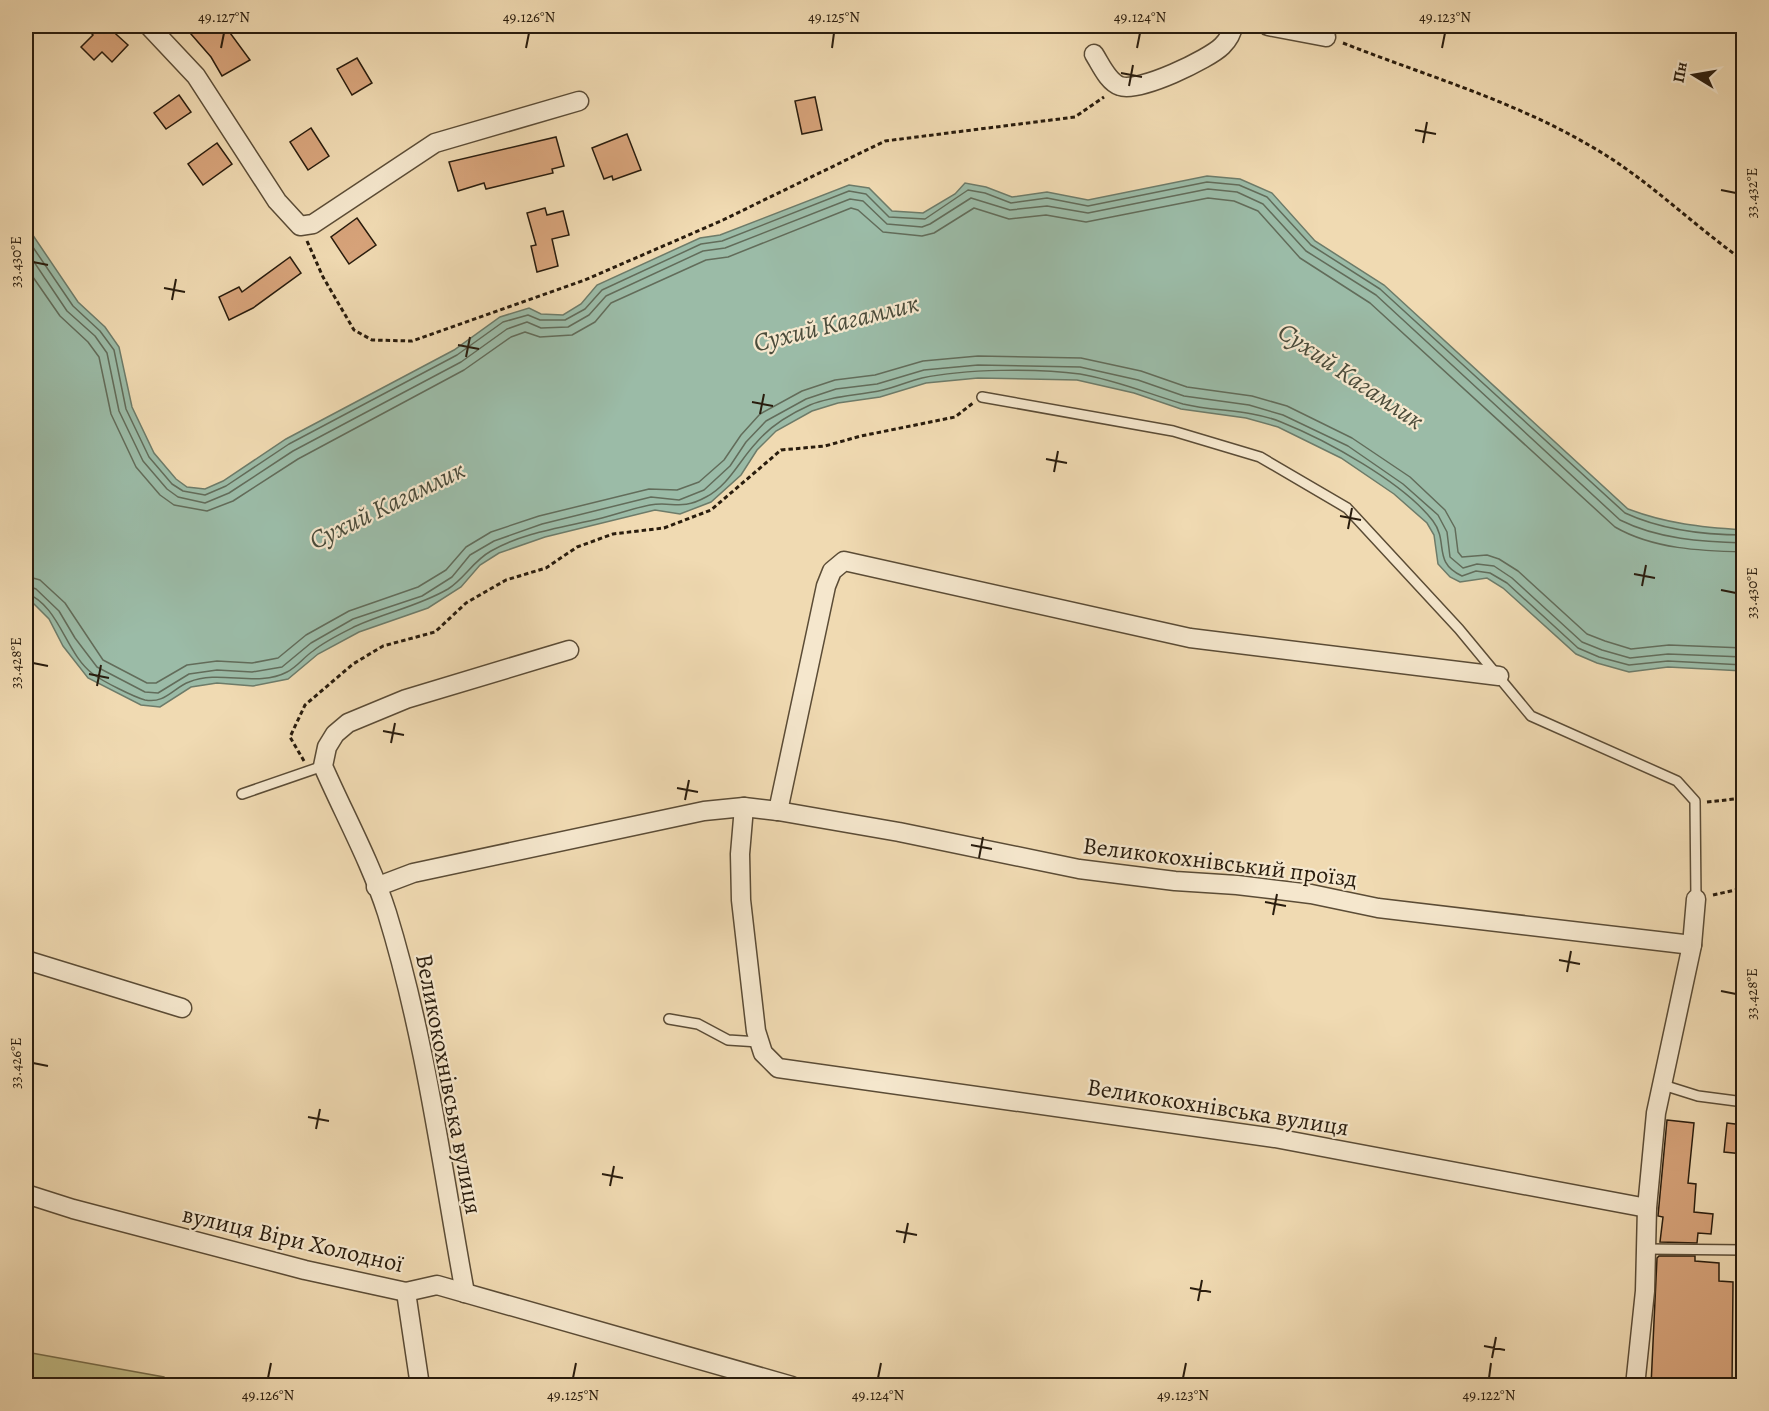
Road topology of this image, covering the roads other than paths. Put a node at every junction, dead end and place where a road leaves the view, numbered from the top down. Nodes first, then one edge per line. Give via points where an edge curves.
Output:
1 (149, 26) edge
2 (1233, 26) edge
3 (1268, 26) edge
4 (1326, 37) road end
5 (1094, 54) dead end
6 (579, 100) dead end
7 (982, 397) road end
8 (568, 650) dead end
9 (1500, 676) junction
10 (316, 768) junction
11 (242, 794) dead end
12 (744, 807) junction
13 (778, 811) junction
14 (376, 887) junction
15 (1696, 899) joint
16 (1692, 945) junction
17 (26, 960) edge
18 (182, 1008) dead end
19 (669, 1019) dead end
20 (759, 1042) junction
21 (1663, 1085) junction
22 (1743, 1102) edge
23 (26, 1194) edge
24 (1647, 1208) junction
25 (1647, 1249) junction
26 (1743, 1250) edge
27 (406, 1292) junction
28 (465, 1293) junction
29 (420, 1386) edge
30 (792, 1386) edge
31 (1635, 1386) edge

1 - 6 street via 196,76 277,201 300,226 313,224 435,143
2 - 5 street via 1221,47 1169,76 1135,87 1120,86 1108,77
3 - 4 street
7 - 9 lane via 1173,431 1260,457 1347,508
8 - 10 street via 406,699 348,723 335,734
9 - 13 street via 1190,638 844,561 832,571 826,586
9 - 15 lane via 1531,716 1677,781 1695,801
10 - 11 lane
10 - 14 street, Великокохнівська вулиця
12 - 13 street, Великокохнівський проїзд
12 - 14 street via 704,811 413,873
12 - 20 street via 741,900
13 - 16 street, Великокохнівський проїзд via 1079,869 1311,894 1378,908
14 - 28 street, Великокохнівська вулиця via 410,998
15 - 16 street
16 - 21 street
17 - 18 street
19 - 20 lane via 698,1024 728,1040
20 - 24 street, Великокохнівська вулиця via 763,1053 778,1068 1275,1138
21 - 22 lane via 1698,1096
21 - 24 street via 1656,1113
23 - 27 street, вулиця Віри Холодної via 283,1264
24 - 25 street
25 - 26 lane
25 - 31 street
27 - 28 street, вулиця Віри Холодної via 436,1286
27 - 29 street
28 - 30 street, вулиця Віри Холодної

